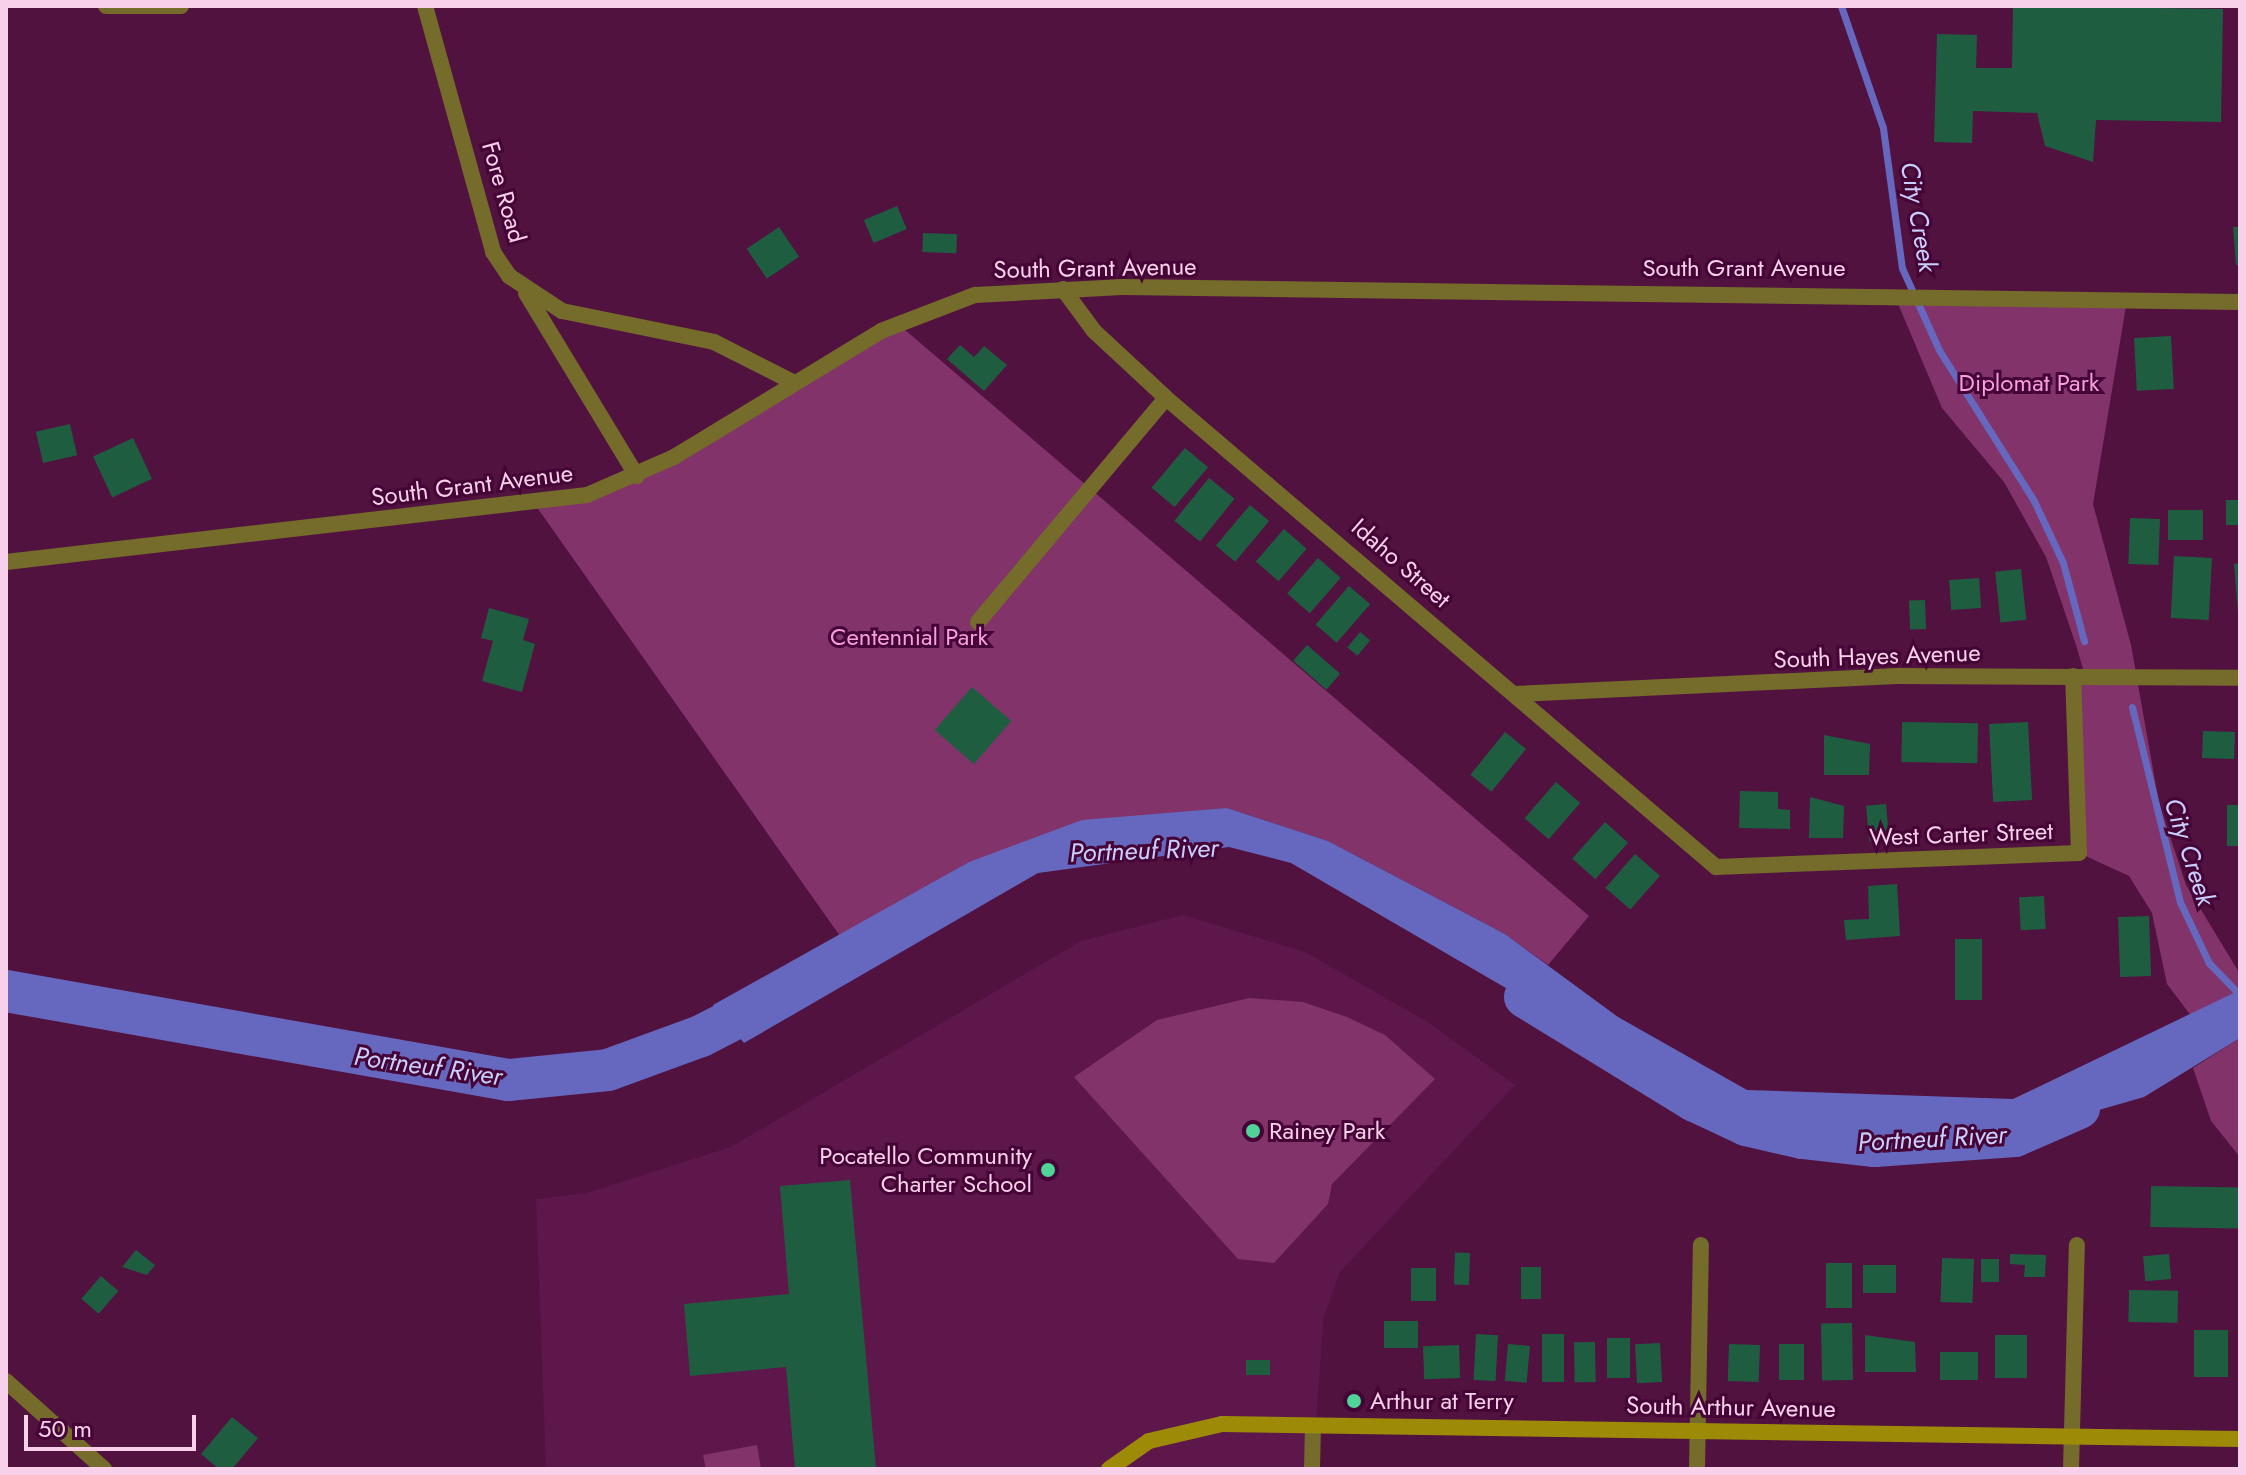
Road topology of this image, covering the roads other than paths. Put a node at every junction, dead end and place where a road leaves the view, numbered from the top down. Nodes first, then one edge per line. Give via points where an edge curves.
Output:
1 (106, 6) edge
2 (181, 6) edge
3 (425, 6) edge
4 (1063, 289) junction
5 (526, 291) junction
6 (2240, 302) edge
7 (793, 382) junction
8 (1166, 398) junction
9 (637, 476) junction
10 (6, 562) edge
11 (978, 622) dead end
12 (2073, 676) junction
13 (2240, 678) edge
14 (1516, 694) junction
15 (1716, 867) joint
16 (1701, 1245) dead end
17 (2077, 1245) dead end
18 (6, 1381) edge
19 (1313, 1426) junction
20 (1697, 1431) junction
21 (2071, 1436) junction
22 (2240, 1439) edge
23 (104, 1469) edge
24 (1109, 1469) edge
25 (1312, 1469) edge
26 (1697, 1469) edge
27 (2071, 1469) edge

1 - 2 street
3 - 5 street, Fore Road via 493,252
4 - 6 street, South Grant Avenue via 1894,294
4 - 7 street, South Grant Avenue via 975,295 925,310
4 - 8 street, Idaho Street via 1094,331
5 - 7 street, Fore Road via 586,319 714,342
5 - 9 street
7 - 9 street, South Grant Avenue
8 - 11 street
8 - 14 street, Idaho Street
9 - 10 street, South Grant Avenue via 536,506
12 - 13 street, South Hayes Avenue
12 - 14 street, South Hayes Avenue via 1897,676
12 - 15 street, West Carter Street via 2079,853
14 - 15 street, Idaho Street
16 - 20 street
17 - 21 street
18 - 23 street
19 - 20 main road, South Arthur Avenue
19 - 24 main road, South Arthur Avenue via 1222,1424 1149,1441
19 - 25 street
20 - 21 main road, South Arthur Avenue
20 - 26 street
21 - 22 main road, South Arthur Avenue
21 - 27 street

